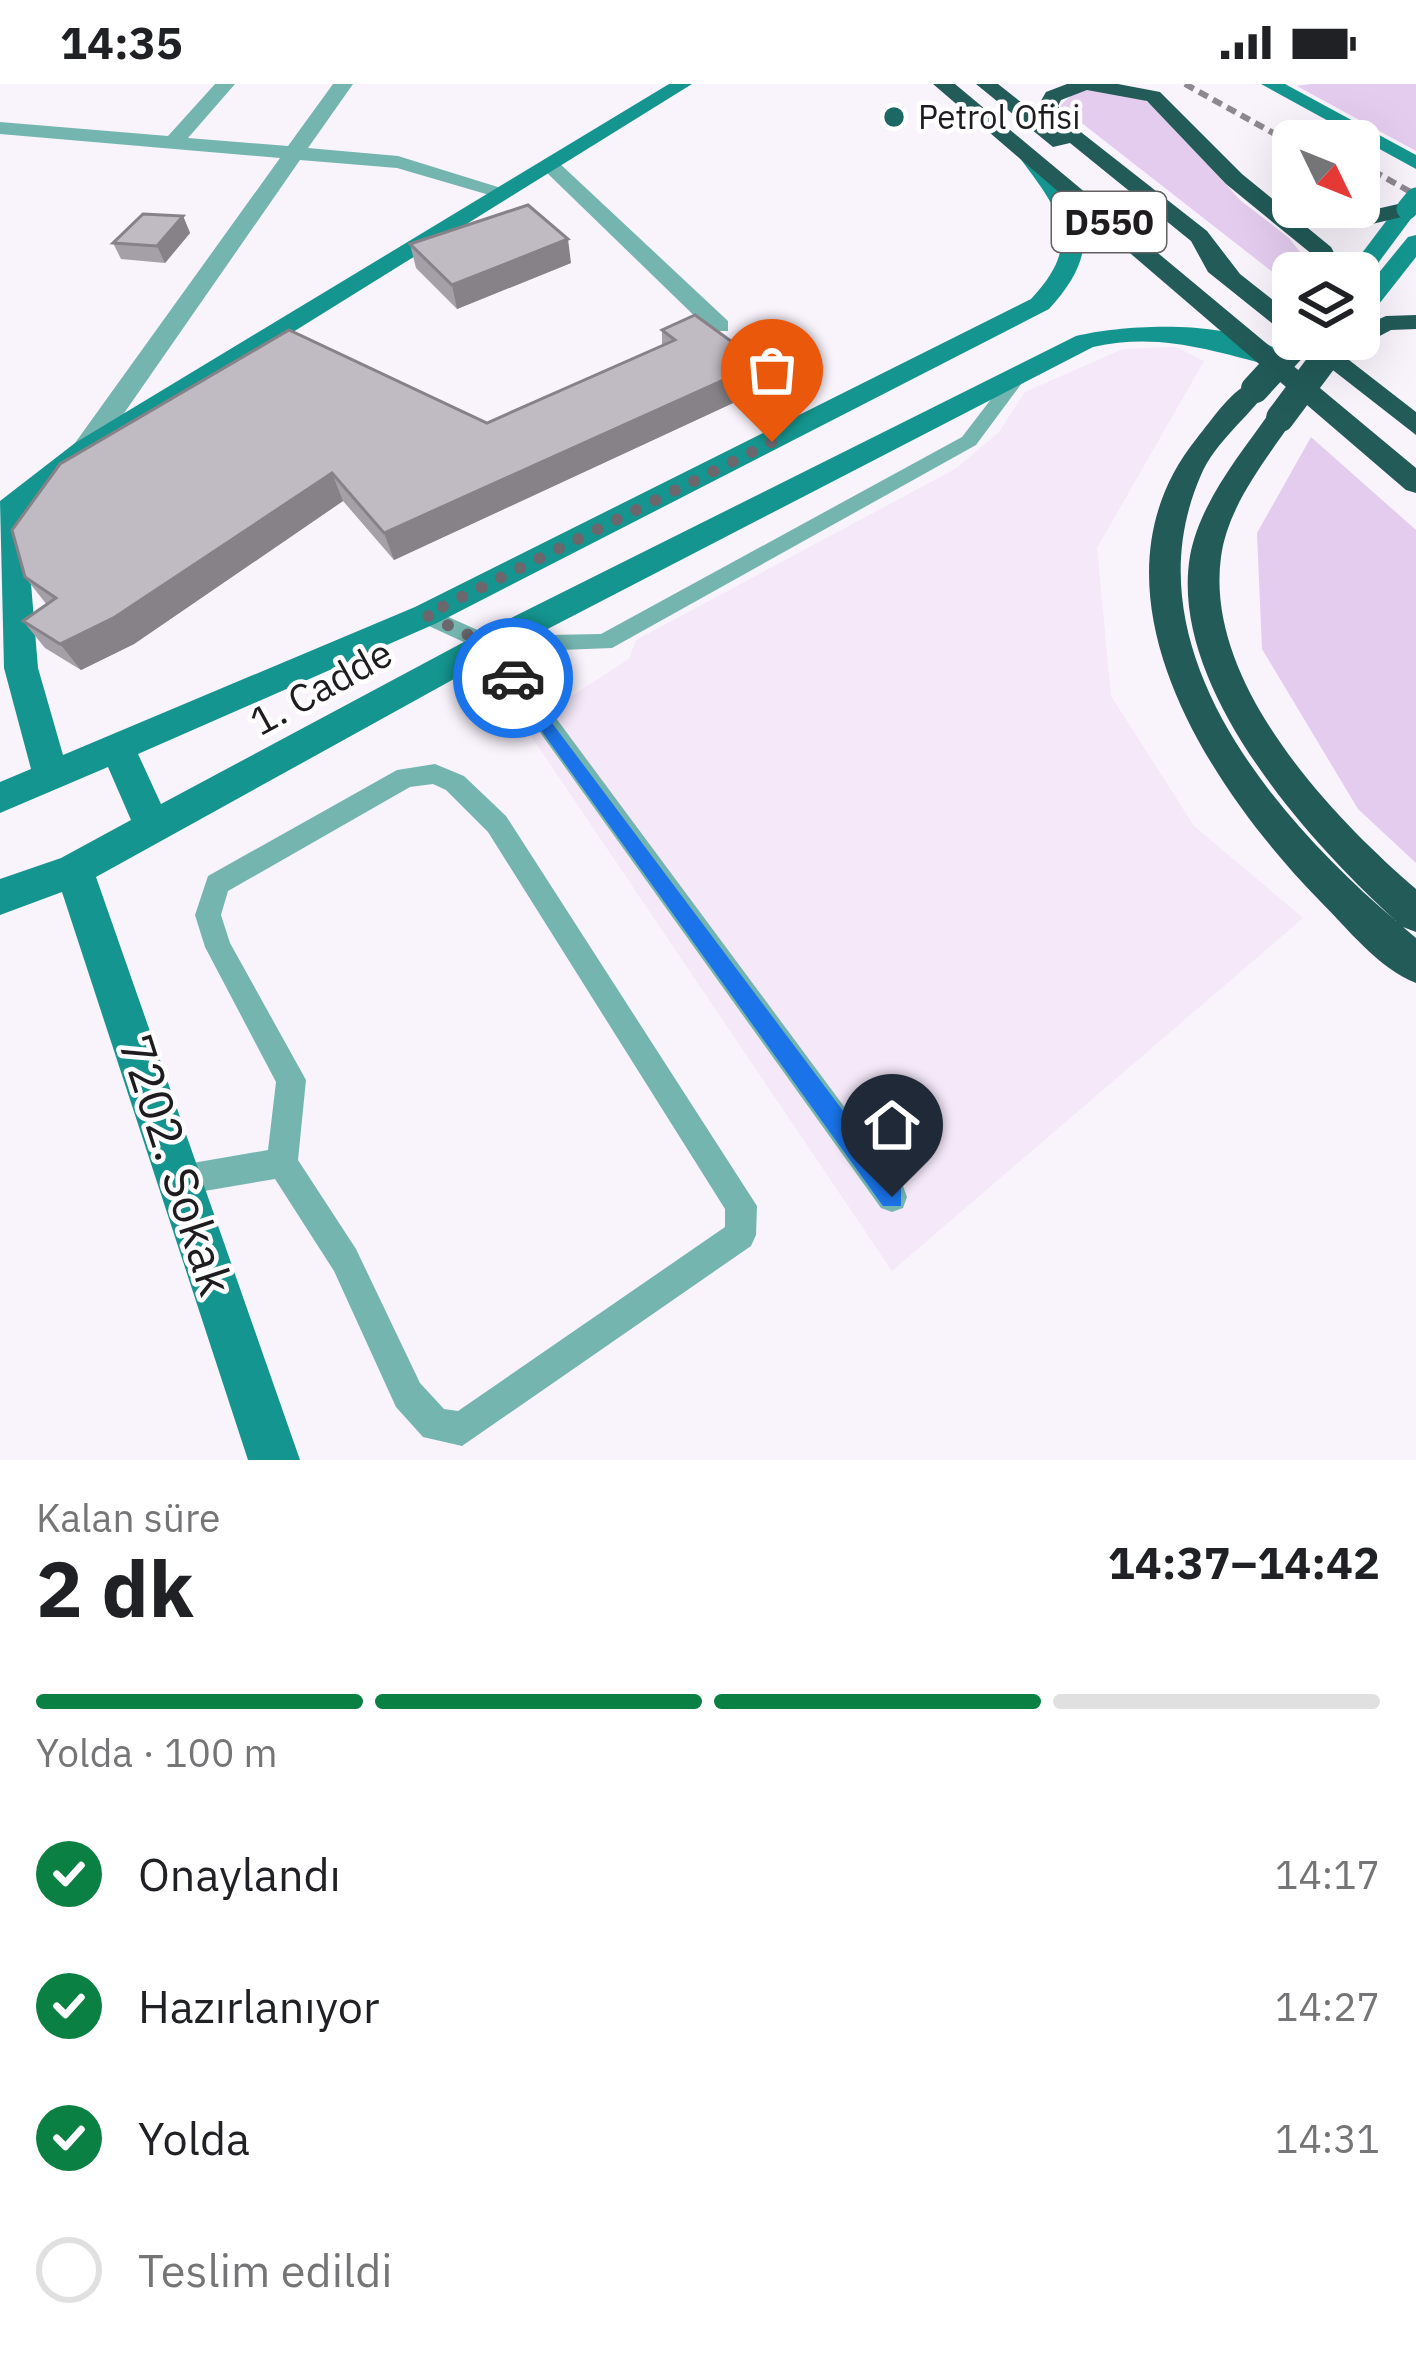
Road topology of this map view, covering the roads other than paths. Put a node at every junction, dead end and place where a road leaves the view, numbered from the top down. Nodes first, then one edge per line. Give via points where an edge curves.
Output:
1 (225, 84) edge
2 (344, 84) edge
3 (682, 84) edge
4 (944, 84) edge
5 (986, 84) edge
6 (1158, 84) edge
7 (1271, 84) edge
8 (0, 128) edge
9 (172, 144) junction
10 (1022, 150) junction
11 (294, 151) junction
12 (1416, 163) edge
13 (550, 165) junction
14 (1272, 188) edge
15 (503, 192) junction
16 (1411, 203) edge
17 (1380, 214) edge
18 (1416, 242) edge
19 (1323, 252) edge
20 (1375, 252) edge
21 (1232, 280) junction
22 (1380, 300) edge
23 (1272, 311) edge
24 (1416, 322) edge
25 (1380, 325) edge
26 (719, 326) edge
27 (1272, 330) edge
28 (1272, 345) edge
29 (1281, 360) edge
30 (1306, 360) edge
31 (1315, 360) edge
32 (1323, 360) edge
33 (1325, 360) edge
34 (1318, 366) junction
35 (1021, 372) junction
36 (1416, 426) edge
37 (85, 449) junction
38 (1416, 483) edge
39 (5, 510) edge
40 (426, 615) junction
41 (488, 644) junction
42 (116, 745) junction
43 (50, 773) junction
44 (0, 798) edge
45 (152, 826) junction
46 (74, 870) junction
47 (1, 892) edge
48 (1416, 914) edge
49 (1416, 964) edge
50 (282, 1163) junction
51 (181, 1180) junction
52 (892, 1197) dead end
53 (274, 1460) edge

1 - 9 street
2 - 11 street
3 - 13 main road
4 - 10 highway, D550
5 - 21 highway, D550
6 - 14 highway via 1190,105
7 - 12 main road
8 - 9 street
9 - 11 street
10 - 27 highway, D550
10 - 40 main road, 1. Cadde via 1059,191 1075,241 1068,272 1040,304
11 - 15 street via 398,162
11 - 37 street
13 - 15 main road
13 - 26 street
15 - 37 main road
16 - 17 highway
16 - 20 main road
18 - 22 main road
19 - 21 highway via 1234,179 1153,96 1085,84 1053,96 1048,106 1061,126 1199,236
21 - 23 highway, D550
24 - 25 highway
28 - 35 main road, 1. Cadde via 1126,333 1085,340
29 - 49 highway, bridge via 1187,472 1166,539 1163,613 1236,772 1324,879
30 - 38 highway, D550
31 - 36 highway, D550
32 - 34 highway, bridge
33 - 34 highway, bridge
34 - 48 highway, bridge via 1213,531 1205,559 1213,632 1256,736 1292,789
35 - 41 main road, 1. Cadde
35 - 41 lane via 969,441 604,643
37 - 39 main road
39 - 43 main road via 21,668
40 - 41 lane
40 - 42 main road, 1. Cadde
41 - 45 main road, 1. Cadde
41 - 52 lane
42 - 43 main road, 1. Cadde
42 - 45 main road
43 - 44 main road, 1. Cadde
45 - 46 main road, 1. Cadde
46 - 47 main road, 1. Cadde
46 - 51 main road, 7202. Sokak
50 - 50 lane via 291,1080 218,946 208,915 217,884 406,777 435,774 497,824 546,896 741,1206 740,1235 462,1430 435,1425 408,1395 345,1260
50 - 51 lane
51 - 53 main road, 7202. Sokak

